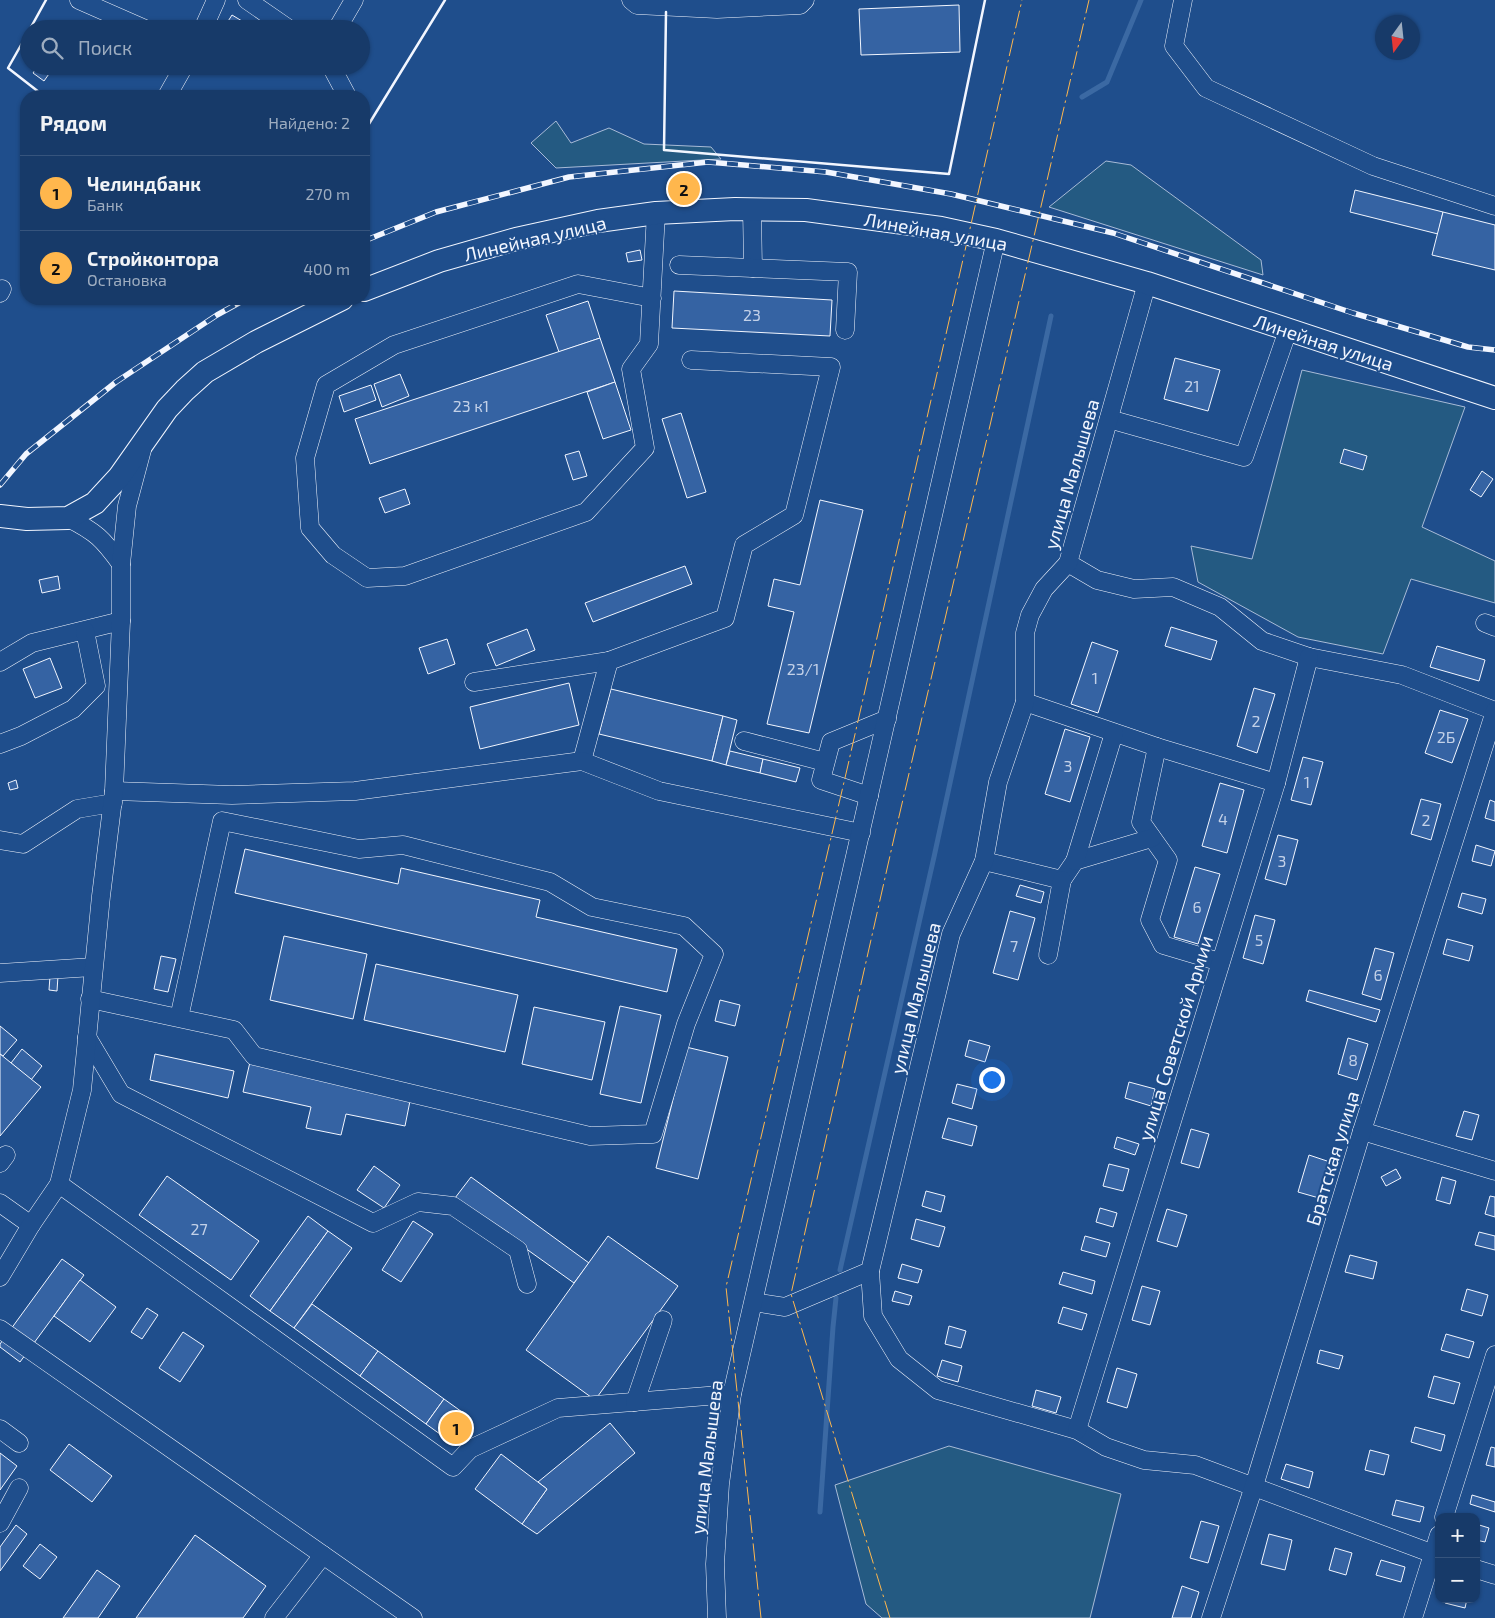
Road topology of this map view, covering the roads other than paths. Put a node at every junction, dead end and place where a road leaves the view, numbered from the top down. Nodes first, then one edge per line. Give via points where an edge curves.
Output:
1 (79, 0) edge
2 (216, 0) edge
3 (247, 0) edge
4 (354, 0) edge
5 (631, 0) edge
6 (805, 0) edge
7 (1183, 0) edge
8 (124, 20) edge
9 (207, 20) edge
10 (276, 20) edge
11 (342, 20) edge
12 (179, 75) edge
13 (336, 75) edge
14 (170, 90) edge
15 (344, 90) edge
16 (1495, 206) edge
17 (752, 209) junction
18 (656, 213) junction
19 (996, 240) junction
20 (679, 265) dead end
21 (753, 268) junction
22 (1146, 283) junction
23 (370, 288) edge
24 (652, 298) junction
25 (330, 305) edge
26 (845, 330) dead end
27 (1288, 330) junction
28 (691, 360) dead end
29 (1495, 398) edge
30 (1109, 418) junction
31 (144, 442) junction
32 (0, 516) edge
33 (68, 518) junction
34 (1068, 563) junction
35 (121, 564) junction
36 (121, 621) junction
37 (85, 631) junction
38 (1309, 657) junction
39 (609, 661) junction
40 (0, 662) edge
41 (474, 682) dead end
42 (1025, 702) junction
43 (1495, 711) edge
44 (887, 719) junction
45 (1114, 733) junction
46 (744, 741) dead end
47 (0, 744) edge
48 (1157, 747) junction
49 (582, 761) junction
50 (825, 762) junction
51 (1276, 783) junction
52 (869, 796) junction
53 (113, 797) junction
54 (861, 833) junction
55 (1152, 838) junction
56 (0, 840) edge
57 (984, 861) junction
58 (1075, 861) junction
59 (1062, 880) junction
60 (1048, 955) dead end
61 (1220, 962) junction
62 (94, 967) junction
63 (0, 973) edge
64 (90, 999) junction
65 (179, 1018) junction
66 (87, 1037) junction
67 (1362, 1131) junction
68 (1495, 1170) edge
69 (59, 1184) junction
70 (0, 1204) edge
71 (31, 1225) junction
72 (870, 1271) junction
73 (0, 1277) edge
74 (527, 1284) dead end
75 (754, 1302) junction
76 (663, 1320) dead end
77 (0, 1329) edge
78 (1495, 1355) edge
79 (732, 1394) junction
80 (635, 1402) junction
81 (0, 1429) edge
82 (1076, 1430) junction
83 (19, 1443) dead end
84 (1254, 1486) junction
85 (19, 1488) dead end
86 (1445, 1513) edge
87 (0, 1523) edge
88 (323, 1555) junction
89 (1435, 1555) edge
90 (1435, 1558) edge
91 (1480, 1570) edge
92 (1495, 1575) edge
93 (274, 1618) edge
94 (413, 1618) edge
95 (717, 1618) edge
96 (1210, 1618) edge
97 (1413, 1618) edge

1 - 8 street
2 - 9 street
3 - 10 street
4 - 11 street
5 - 6 street via 637,5 717,9 800,5
7 - 16 street via 1174,46 1206,88 1373,166
12 - 14 street
13 - 15 street
17 - 18 main road, Линейная улица
17 - 19 main road, Линейная улица via 806,210 941,228
17 - 21 street
18 - 23 main road, Линейная улица via 598,221 516,239 439,261
18 - 24 street
19 - 22 main road, Линейная улица
19 - 44 street, улица Малышева
20 - 21 street
21 - 26 street via 848,272
22 - 27 main road, Линейная улица
22 - 30 street, улица Малышева
24 - 24 street via 650,344 632,369 645,448 586,512 405,576 367,578 333,556 310,528 305,458 326,385 394,346 578,284
25 - 31 main road via 205,372 167,409
27 - 29 main road, Линейная улица
27 - 30 street via 1244,457
28 - 39 street via 831,367 794,515 744,546 725,618
30 - 34 street, улица Малышева
31 - 33 main road via 95,503
31 - 35 street via 127,506
32 - 33 main road
33 - 35 street via 104,541
34 - 38 street via 1097,580 1134,590 1173,587 1220,607 1262,641
34 - 42 street, улица Малышева via 1044,589 1030,615 1025,634
35 - 36 street
36 - 37 street
36 - 53 street
37 - 40 street via 32,643
37 - 47 street via 96,686 73,709
38 - 43 street via 1402,675
38 - 51 street, улица Советской Армии
39 - 41 street
39 - 49 street
42 - 45 street
42 - 57 street, улица Малышева via 998,782
43 - 67 street, Братская улица
44 - 50 street via 830,742
44 - 52 street, улица Малышева
45 - 48 street
45 - 58 street
46 - 50 street
48 - 51 street
48 - 55 street via 1141,822
49 - 53 street via 355,790
49 - 54 street via 659,791
50 - 52 street via 821,780
51 - 61 street, улица Советской Армии
52 - 54 street, улица Малышева
53 - 56 street via 77,809 23,844
53 - 62 street
54 - 75 street, улица Малышева
55 - 58 street
55 - 61 street via 1168,860 1150,920 1164,945
57 - 59 street
57 - 72 street, улица Малышева via 951,934
58 - 59 street
59 - 60 street
61 - 82 street, улица Советской Армии
62 - 63 street
62 - 64 street
64 - 65 street
64 - 66 street
65 - 65 street via 234,1030 254,1056 263,1059 590,1136 653,1134 686,1024 714,954 684,926 592,907 550,882 403,844 359,849 222,821
66 - 69 street via 82,1090
66 - 74 street via 121,1094 373,1223 418,1202 453,1206 518,1250
67 - 68 street
67 - 84 street, Братская улица
69 - 71 street
69 - 80 street via 453,1468 470,1449 558,1408
70 - 71 street
71 - 73 street
72 - 75 street via 784,1307
72 - 82 street, улица Малышева via 873,1316 900,1359 938,1390
75 - 79 street, улица Малышева
76 - 80 street
77 - 88 street
78 - 86 street
79 - 80 street
79 - 95 street, улица Малышева via 720,1484 715,1564
81 - 83 street
82 - 84 street, улица Малышева via 1106,1447 1144,1460 1195,1465
84 - 89 street, улица Малышева
84 - 96 street, Братская улица
85 - 87 street
88 - 93 street
88 - 94 street
90 - 97 street
91 - 92 street

